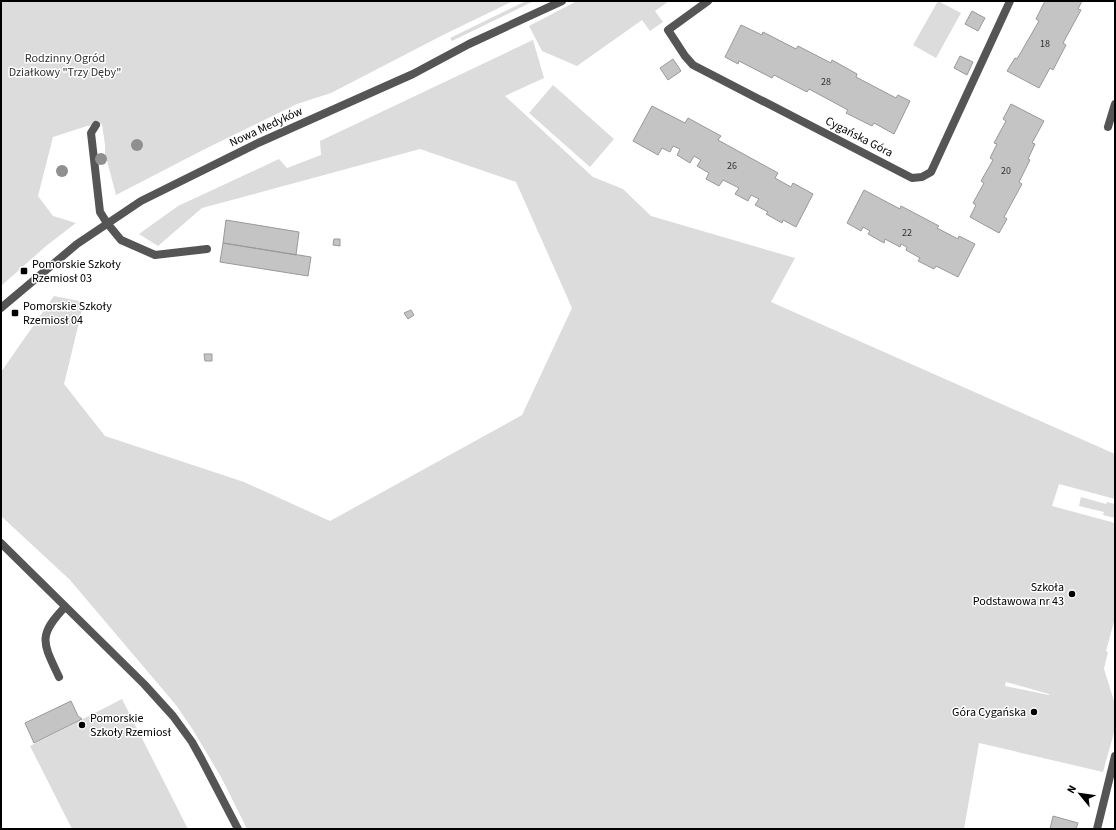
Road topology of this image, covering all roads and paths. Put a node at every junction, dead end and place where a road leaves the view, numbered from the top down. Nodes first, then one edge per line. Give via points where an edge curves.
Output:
1 (562, 1) edge
2 (708, 1) edge
3 (1010, 1) edge
4 (1115, 104) edge
5 (96, 125) dead end
6 (1108, 126) dead end
7 (107, 223) junction
8 (207, 249) dead end
9 (1, 308) edge
10 (1, 544) edge
11 (65, 607) junction
12 (59, 677) dead end
13 (1115, 756) edge
14 (238, 829) edge
15 (1097, 829) edge

1 - 7 street, Nowa Medyków via 469,44 412,74 258,143 141,202
2 - 3 street, Cygańska Góra via 668,30 693,65 912,178 922,177 931,172
4 - 6 street
5 - 7 street via 91,133 100,212
7 - 8 street via 121,240 155,255
7 - 9 street, Nowa Medyków via 77,244
10 - 11 street
11 - 12 street via 46,631 45,643
11 - 14 street via 173,716 192,742
13 - 15 street

